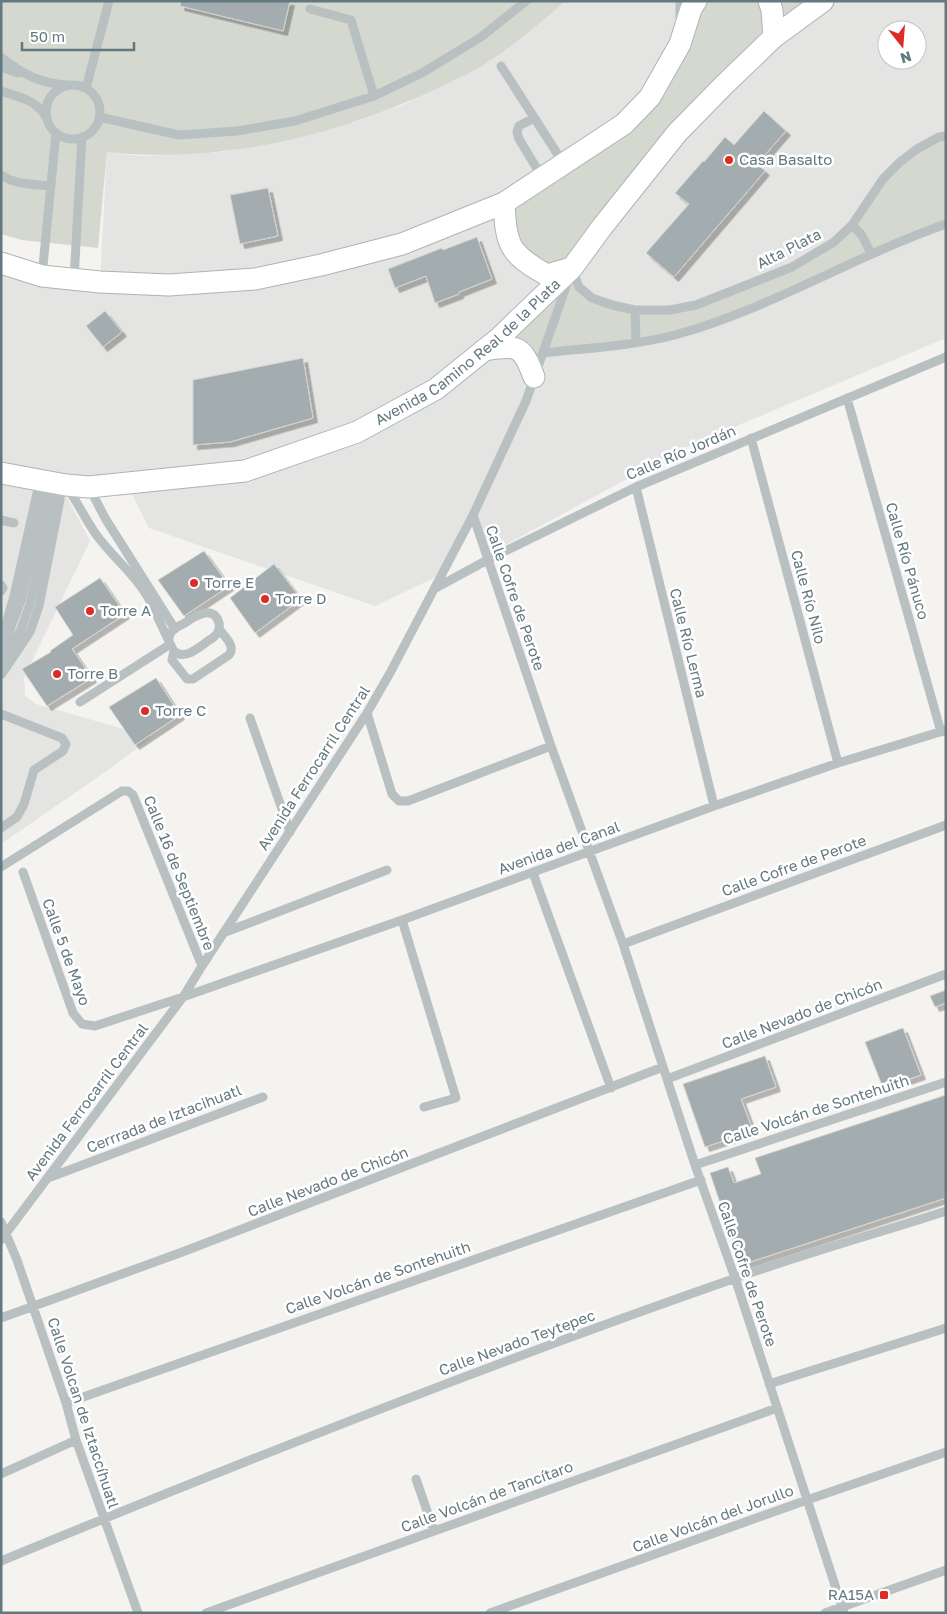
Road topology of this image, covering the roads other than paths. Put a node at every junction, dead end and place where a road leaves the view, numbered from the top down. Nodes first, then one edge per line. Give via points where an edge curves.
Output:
1 (109, 1) edge
2 (526, 1) edge
3 (680, 1) edge
4 (696, 1) edge
5 (769, 1) edge
6 (823, 1) edge
7 (310, 9) dead end
8 (774, 37) junction
9 (680, 44) junction
10 (1, 57) edge
11 (501, 66) dead end
12 (1, 67) edge
13 (26, 75) junction
14 (70, 85) junction
15 (86, 88) junction
16 (1, 91) edge
17 (374, 96) junction
18 (46, 117) junction
19 (99, 117) junction
20 (534, 118) junction
21 (56, 133) junction
22 (946, 136) edge
23 (82, 137) junction
24 (564, 164) junction
25 (1, 175) edge
26 (542, 178) junction
27 (50, 186) junction
28 (504, 203) junction
29 (946, 224) edge
30 (852, 225) junction
31 (871, 254) junction
32 (1, 263) edge
33 (572, 268) junction
34 (42, 276) junction
35 (74, 279) junction
36 (635, 310) junction
37 (636, 343) junction
38 (484, 350) junction
39 (543, 353) junction
40 (946, 357) edge
41 (534, 377) junction
42 (847, 398) junction
43 (751, 438) junction
44 (1, 473) edge
45 (54, 482) junction
46 (89, 486) junction
47 (636, 486) junction
48 (472, 515) junction
49 (2, 521) edge
50 (14, 522) dead end
51 (489, 559) junction
52 (1, 585) edge
53 (434, 590) junction
54 (1, 591) edge
55 (175, 629) junction
56 (219, 629) junction
57 (1, 639) edge
58 (171, 645) junction
59 (1, 653) edge
60 (1, 666) edge
61 (1, 674) edge
62 (80, 702) dead end
63 (367, 713) junction
64 (1, 714) edge
65 (250, 718) dead end
66 (943, 731) edge
67 (551, 746) junction
68 (838, 763) junction
69 (714, 806) junction
70 (946, 825) edge
71 (1, 828) edge
72 (290, 832) junction
73 (589, 852) junction
74 (1, 867) edge
75 (387, 870) dead end
76 (23, 872) dead end
77 (533, 873) junction
78 (402, 920) junction
79 (223, 934) junction
80 (623, 944) junction
81 (202, 966) junction
82 (946, 974) edge
83 (183, 997) junction
84 (663, 1067) junction
85 (667, 1079) junction
86 (946, 1082) edge
87 (611, 1088) junction
88 (263, 1097) dead end
89 (424, 1107) dead end
90 (695, 1165) junction
91 (48, 1178) junction
92 (701, 1180) junction
93 (946, 1211) edge
94 (1, 1222) edge
95 (4, 1237) edge
96 (735, 1278) junction
97 (32, 1306) junction
98 (1, 1318) edge
99 (946, 1328) edge
100 (769, 1384) junction
101 (66, 1403) junction
102 (777, 1408) junction
103 (76, 1440) junction
104 (946, 1452) edge
105 (1, 1474) edge
106 (416, 1479) dead end
107 (807, 1500) junction
108 (104, 1519) junction
109 (434, 1531) junction
110 (1, 1562) edge
111 (946, 1570) edge
112 (843, 1610) edge
113 (500, 1611) edge
114 (138, 1613) edge
115 (206, 1613) edge
116 (490, 1613) edge
117 (825, 1613) edge

1 - 15 street
2 - 17 street via 481,37 422,73
3 - 9 street
4 - 9 main road
5 - 8 main road
6 - 8 main road, Avenida Camino Real de la Plata
7 - 17 street via 351,20
8 - 33 main road, Avenida Camino Real de la Plata via 677,133
9 - 24 main road via 650,97 624,124
10 - 13 street
11 - 20 street
12 - 13 street
13 - 14 street via 42,82
14 - 15 street
14 - 18 street via 56,90 49,99
15 - 19 street via 98,100
16 - 18 street via 31,101 43,110
17 - 19 street via 294,121 237,131 179,135
18 - 21 street
19 - 23 street via 96,125
20 - 24 street
20 - 26 street via 519,126 517,132
21 - 23 street via 64,137
21 - 27 street
22 - 30 street, Alta Plata via 917,149 900,162
23 - 35 street
24 - 26 main road
25 - 27 street via 8,180
26 - 28 main road
27 - 34 street
28 - 33 main road via 505,226 515,254 547,275
28 - 35 main road via 402,244 255,279 168,285
29 - 31 street
30 - 31 street via 861,234
30 - 36 street, Alta Plata via 834,242 792,267 696,305 670,310
31 - 37 street via 734,315 675,335
32 - 34 main road
33 - 36 street, Alta Plata via 579,287 592,298
33 - 38 main road, Avenida Camino Real de la Plata
33 - 39 street, Avenida Ferrocarril Central
34 - 35 main road
36 - 37 street
37 - 39 street
38 - 41 main road via 508,346 519,349
38 - 46 main road, Avenida Camino Real de la Plata via 436,389 357,432 245,471
39 - 41 street, Avenida Ferrocarril Central
40 - 42 street, Calle Río Jordán
41 - 48 street, Avenida Ferrocarril Central via 526,401
42 - 43 street, Calle Río Jordán
42 - 66 street, Calle Río Pánuco
43 - 47 street, Calle Río Jordán
43 - 68 street, Calle Río Nilo
44 - 45 main road, Avenida Camino Real de la Plata
45 - 46 main road, Avenida Camino Real de la Plata
45 - 57 street
45 - 58 street via 139,583
45 - 59 street via 21,601
45 - 60 street via 30,604
45 - 61 street via 60,500 39,606 30,632
46 - 55 street via 105,518
47 - 51 street, Calle Río Jordán
47 - 69 street, Calle Río Lerma
48 - 51 street, Calle Cofre de Perote
48 - 53 street, Avenida Ferrocarril Central
49 - 50 street
51 - 53 street, Calle Río Jordán
51 - 67 street, Calle Cofre de Perote
52 - 54 street
53 - 63 street, Avenida Ferrocarril Central
55 - 56 street via 207,612 214,615
55 - 58 street
56 - 58 street via 216,636 188,654 181,655
56 - 58 street via 232,646 232,651 193,679 187,680 172,660
58 - 62 street
63 - 67 street via 392,794 399,801 408,801
63 - 72 street, Avenida Ferrocarril Central
64 - 71 street via 62,738 66,744 63,751 34,770 17,817
65 - 72 street
66 - 68 street, Avenida del Canal
67 - 73 street, Calle Cofre de Perote
68 - 69 street, Avenida del Canal
69 - 73 street, Avenida del Canal
70 - 80 street, Calle Cofre de Perote
72 - 79 street, Avenida Ferrocarril Central
73 - 77 street, Avenida del Canal
73 - 80 street, Calle Cofre de Perote
74 - 81 street, Calle 16 de Septiembre via 128,790 133,795
75 - 79 street
76 - 83 street, Calle 5 de Mayo via 73,1013 82,1024 95,1026
77 - 78 street, Avenida del Canal
77 - 87 street
78 - 83 street, Avenida del Canal
78 - 89 street via 456,1098
79 - 81 street, Avenida Ferrocarril Central
80 - 84 street, Calle Cofre de Perote
81 - 83 street, Avenida Ferrocarril Central
82 - 85 street, Calle Nevado de Chicón
83 - 91 street, Avenida Ferrocarril Central
84 - 85 street, Calle Cofre de Perote
84 - 87 street, Calle Nevado de Chicón
85 - 90 street, Calle Cofre de Perote
86 - 90 street, Calle Volcán de Sontehuith
87 - 97 street, Calle Nevado de Chicón via 186,1251
88 - 91 street, Cerrrada de Iztacihuatl
90 - 92 street, Calle Cofre de Perote
91 - 95 street, Avenida Ferrocarril Central
92 - 96 street, Calle Cofre de Perote
92 - 101 street, Calle Volcán de Sontehuith
93 - 96 street, Calle Nevado Teytepec
94 - 95 street, Calle Volcan de Iztaccíhuatl
95 - 97 street, Calle Volcan de Iztaccíhuatl via 17,1260
96 - 100 street, Calle Cofre de Perote
96 - 108 street, Calle Nevado Teytepec via 418,1394
97 - 98 street, Calle Nevado de Chicón
97 - 101 street, Calle Volcan de Iztaccíhuatl
99 - 100 street
100 - 102 street, Calle Cofre de Perote
101 - 103 street, Calle Volcan de Iztaccíhuatl
102 - 107 street, Calle Cofre de Perote
102 - 109 street, Calle Volcán de Tancítaro
103 - 105 street
103 - 108 street, Calle Volcan de Iztaccíhuatl
104 - 107 street, Calle Volcán del Jorullo
106 - 109 street
107 - 112 street, Calle Cofre de Perote
107 - 113 street, Calle Volcán del Jorullo
108 - 110 street, Calle Nevado Teytepec
108 - 114 street, Calle Volcan de Iztaccíhuatl
109 - 115 street, Calle Volcán de Tancítaro
111 - 112 street
112 - 117 street
113 - 116 street, Calle Volcán del Jorullo

